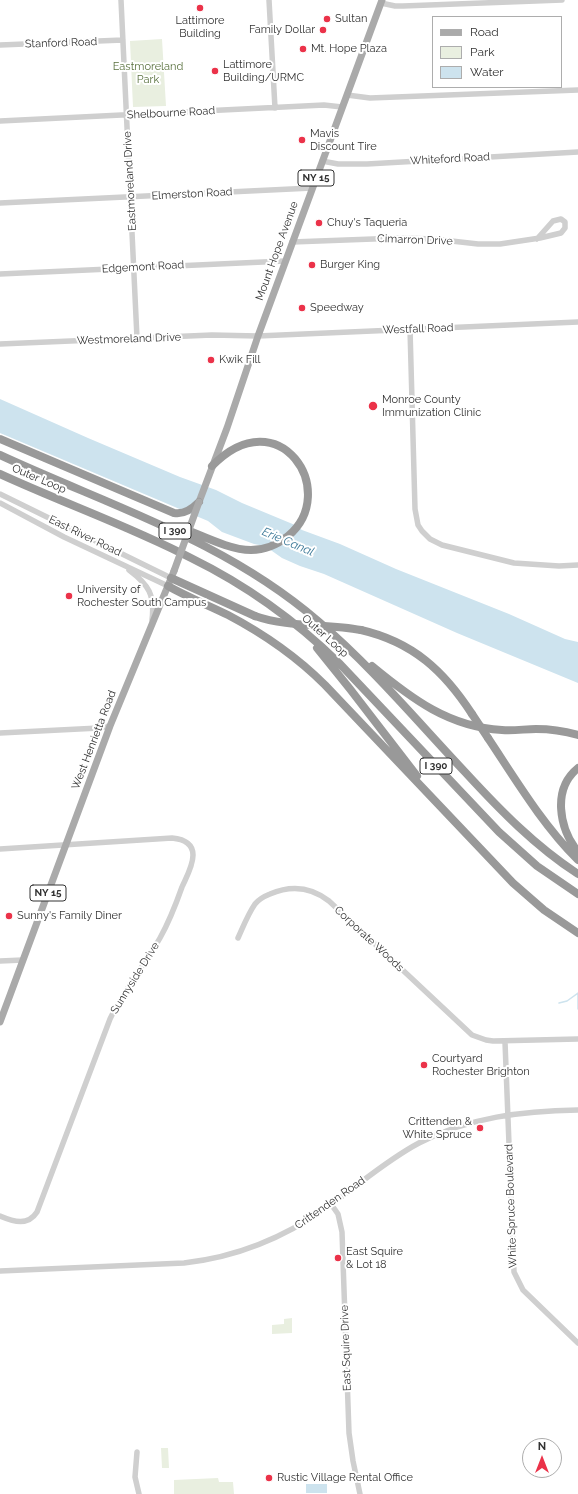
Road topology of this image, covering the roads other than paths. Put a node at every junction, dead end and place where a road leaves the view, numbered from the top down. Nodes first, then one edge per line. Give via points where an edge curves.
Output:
1 (121, 0) edge
2 (269, 0) edge
3 (562, 0) edge
4 (382, 1) edge
5 (123, 40) junction
6 (0, 45) edge
7 (578, 90) edge
8 (347, 95) junction
9 (342, 107) junction
10 (274, 108) junction
11 (126, 115) junction
12 (0, 120) edge
13 (578, 152) edge
14 (322, 161) junction
15 (312, 188) junction
16 (131, 198) junction
17 (0, 203) edge
18 (537, 239) junction
19 (292, 242) junction
20 (285, 261) junction
21 (135, 267) junction
22 (0, 274) edge
23 (578, 322) edge
24 (410, 329) junction
25 (258, 336) junction
26 (137, 338) junction
27 (0, 344) edge
28 (0, 439) edge
29 (0, 455) edge
30 (212, 466) junction
31 (0, 474) edge
32 (0, 494) edge
33 (99, 498) junction
34 (199, 502) junction
35 (0, 503) edge
36 (118, 562) junction
37 (578, 565) edge
38 (171, 578) junction
39 (151, 625) junction
40 (301, 629) junction
41 (334, 635) junction
42 (110, 726) junction
43 (0, 733) edge
44 (578, 735) edge
45 (578, 768) edge
46 (451, 818) junction
47 (66, 846) junction
48 (0, 850) edge
49 (578, 852) edge
50 (578, 860) edge
51 (578, 874) edge
52 (578, 894) edge
53 (578, 933) edge
54 (238, 938) dead end
55 (23, 960) junction
56 (0, 961) edge
57 (0, 1022) edge
58 (578, 1039) edge
59 (505, 1042) junction
60 (578, 1110) edge
61 (508, 1115) junction
62 (332, 1204) junction
63 (0, 1216) edge
64 (0, 1271) edge
65 (578, 1343) edge
66 (137, 1452) dead end
67 (139, 1494) edge
68 (360, 1494) edge

1 - 5 street, Eastmoreland Drive
2 - 10 street
3 - 4 street via 403,6
4 - 8 main road, Mount Hope Avenue / NY 15
5 - 6 street, Stanford Road
5 - 11 street, Eastmoreland Drive
7 - 8 street via 370,98
8 - 9 main road, Mount Hope Avenue / NY 15
9 - 10 street, Shelbourne Road
9 - 14 main road, Mount Hope Avenue / NY 15
10 - 11 street, Shelbourne Road
11 - 12 street, Shelbourne Road
11 - 16 street, Eastmoreland Drive
13 - 14 street, Whiteford Road via 367,164
14 - 15 main road, Mount Hope Avenue / NY 15
15 - 16 street, Elmerston Road
15 - 19 main road, Mount Hope Avenue / NY 15
16 - 17 street, Elmerston Road
16 - 21 street, Eastmoreland Drive
18 - 18 street, Cimarron Drive via 561,233 565,228 565,222 561,219 556,220
18 - 19 street, Cimarron Drive via 488,244 400,238
19 - 20 main road, Mount Hope Avenue / NY 15
20 - 21 street, Edgemont Road
20 - 25 main road, Mount Hope Avenue / NY 15
21 - 22 street, Edgemont Road
21 - 26 street, Eastmoreland Drive
23 - 24 street, Westfall Road
24 - 25 street, Westfall Road
24 - 37 street via 415,509 422,531 442,545 514,563
25 - 26 street, Westmoreland Drive
25 - 30 main road, Mount Hope Avenue / NY 15
26 - 27 street, Westmoreland Drive
28 - 34 highway via 174,513 182,514
29 - 33 highway, Outer Loop / I 390
30 - 33 highway via 243,444 261,441 275,444 288,452 302,468 307,484 304,511 292,532 281,541 261,549 237,548
30 - 34 main road, West Henrietta Road / NY 15
31 - 40 highway, Outer Loop / I 390 via 192,558 278,610
32 - 38 street, East River Road
33 - 41 highway, Outer Loop / I 390 via 191,538 236,563 287,596
34 - 38 main road, West Henrietta Road / NY 15, bridge
35 - 36 street, East River Road
36 - 38 street, East River Road
36 - 39 street via 142,581 150,591 153,604
38 - 39 main road, West Henrietta Road / NY 15
38 - 46 highway via 271,639 295,657 325,685
38 - 50 highway, bridge via 255,616 286,623 342,626 361,630 390,639 426,660 452,685 545,824
39 - 42 main road, West Henrietta Road / NY 15
40 - 46 highway
40 - 52 highway, Outer Loop / I 390 via 353,677 499,832 537,866
41 - 44 highway via 409,696 446,717 488,729 549,730
41 - 51 highway, Outer Loop / I 390 via 502,811 538,845
42 - 43 street
42 - 47 main road, West Henrietta Road / NY 15
45 - 49 highway via 564,786 560,806 566,832
46 - 53 highway via 520,891
47 - 48 street, Sunnyside Drive
47 - 55 main road, West Henrietta Road / NY 15
47 - 63 street, Sunnyside Drive via 176,838 184,840 190,846 193,859 165,929 110,1019 38,1212 22,1222
54 - 59 street, Corporate Woods via 256,904 267,895 290,888 308,889 329,901 467,1031 479,1038
55 - 56 street
55 - 57 main road, West Henrietta Road / NY 15
58 - 59 street, Corporate Woods
59 - 61 street
60 - 61 street, Crittenden Road
61 - 62 street, Crittenden Road via 464,1124 420,1142 383,1165
61 - 65 street, White Spruce Boulevard via 514,1272 524,1290
62 - 64 street, Crittenden Road via 275,1238 212,1258 170,1264
62 - 68 street, East Squire Drive via 338,1214 342,1232 349,1433 352,1461
66 - 67 street via 135,1477

